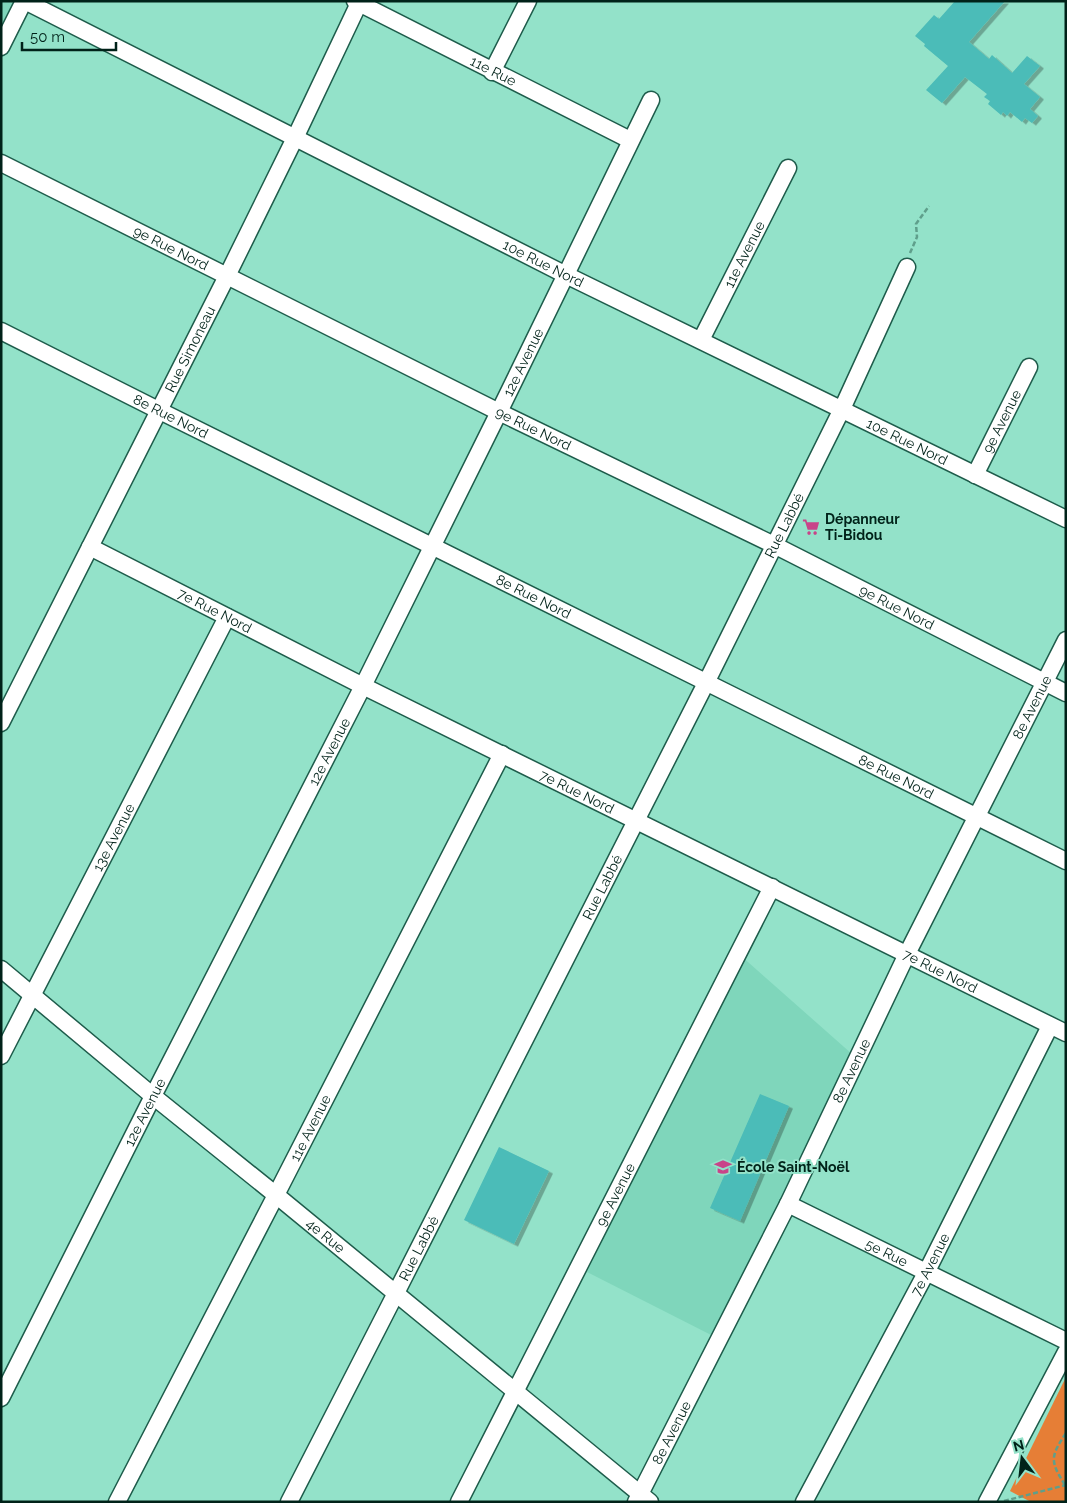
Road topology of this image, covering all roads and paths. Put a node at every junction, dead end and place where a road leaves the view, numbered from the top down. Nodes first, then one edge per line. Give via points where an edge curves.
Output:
1 (24, 1) edge
2 (528, 1) edge
3 (358, 2) edge
4 (1, 47) edge
5 (492, 72) junction
6 (651, 100) dead end
7 (295, 138) junction
8 (630, 140) junction
9 (1, 163) edge
10 (788, 168) dead end
11 (929, 206) dead end
12 (907, 267) joint
13 (566, 274) junction
14 (227, 276) junction
15 (1, 331) edge
16 (702, 340) junction
17 (1029, 367) dead end
18 (842, 409) junction
19 (158, 410) junction
20 (499, 412) junction
21 (975, 475) junction
22 (1066, 519) edge
23 (774, 544) junction
24 (90, 547) junction
25 (432, 547) junction
26 (227, 617) junction
27 (1066, 640) edge
28 (706, 682) junction
29 (1045, 682) junction
30 (364, 686) junction
31 (1066, 692) edge
32 (1, 723) edge
33 (502, 754) junction
34 (977, 817) junction
35 (636, 819) junction
36 (1066, 861) edge
37 (772, 887) junction
38 (907, 954) junction
39 (1, 969) edge
40 (32, 994) junction
41 (1050, 1026) junction
42 (1066, 1033) edge
43 (1, 1056) edge
44 (153, 1096) junction
45 (276, 1195) junction
46 (788, 1204) junction
47 (926, 1273) junction
48 (396, 1293) junction
49 (1066, 1341) edge
50 (1066, 1352) edge
51 (517, 1391) junction
52 (1, 1398) edge
53 (1066, 1433) edge
54 (1065, 1485) edge
55 (642, 1499) edge
56 (117, 1502) edge
57 (288, 1502) edge
58 (460, 1502) edge
59 (804, 1502) edge
60 (987, 1502) edge
61 (1001, 1502) edge

1 - 4 street
1 - 7 street, 10e Rue Nord
2 - 5 street
3 - 5 street, 11e Rue
3 - 7 street, Rue Simoneau
5 - 8 street, 11e Rue
6 - 8 street, 12e Avenue
7 - 13 street, 10e Rue Nord
7 - 14 street, Rue Simoneau
8 - 13 street, 12e Avenue
9 - 14 street, 9e Rue Nord
10 - 16 street, 11e Avenue
11 - 12 path via 916,224 917,237
12 - 18 street, Rue Labbé
13 - 16 street, 10e Rue Nord
13 - 20 street, 12e Avenue
14 - 19 street, Rue Simoneau
14 - 20 street, 9e Rue Nord
15 - 19 street, 8e Rue Nord
16 - 18 street, 10e Rue Nord
17 - 21 street, 9e Avenue
18 - 21 street, 10e Rue Nord
18 - 23 street, Rue Labbé
19 - 24 street, Rue Simoneau
19 - 25 street, 8e Rue Nord
20 - 23 street, 9e Rue Nord
20 - 25 street, 12e Avenue
21 - 22 street, 10e Rue Nord
23 - 28 street, Rue Labbé
23 - 29 street, 9e Rue Nord
24 - 26 street, 7e Rue Nord
24 - 32 street, Rue Simoneau
25 - 28 street, 8e Rue Nord
25 - 30 street, 12e Avenue
26 - 30 street, 7e Rue Nord
26 - 40 street, 13e Avenue
27 - 29 street, 8e Avenue
28 - 34 street, 8e Rue Nord
28 - 35 street, Rue Labbé
29 - 31 street, 9e Rue Nord
29 - 34 street, 8e Avenue
30 - 33 street, 7e Rue Nord
30 - 44 street, 12e Avenue
33 - 35 street, 7e Rue Nord
33 - 45 street, 11e Avenue
34 - 36 street, 8e Rue Nord
34 - 38 street, 8e Avenue
35 - 37 street, 7e Rue Nord
35 - 48 street, Rue Labbé
37 - 38 street, 7e Rue Nord
37 - 51 street, 9e Avenue
38 - 41 street, 7e Rue Nord
38 - 46 street, 8e Avenue
39 - 40 street, 4e Rue
40 - 43 street, 13e Avenue
40 - 44 street, 4e Rue
41 - 42 street, 7e Rue Nord
41 - 47 street, 7e Avenue
44 - 45 street, 4e Rue
44 - 52 street, 12e Avenue
45 - 48 street, 4e Rue
45 - 56 street, 11e Avenue
46 - 47 street, 5e Rue
46 - 55 street, 8e Avenue
47 - 49 street, 5e Rue
47 - 59 street, 7e Avenue
48 - 51 street, 4e Rue
48 - 57 street, Rue Labbé
50 - 60 street
51 - 55 street, 4e Rue
51 - 58 street, 9e Avenue
53 - 54 path via 1053,1456 1055,1468
54 - 61 path

